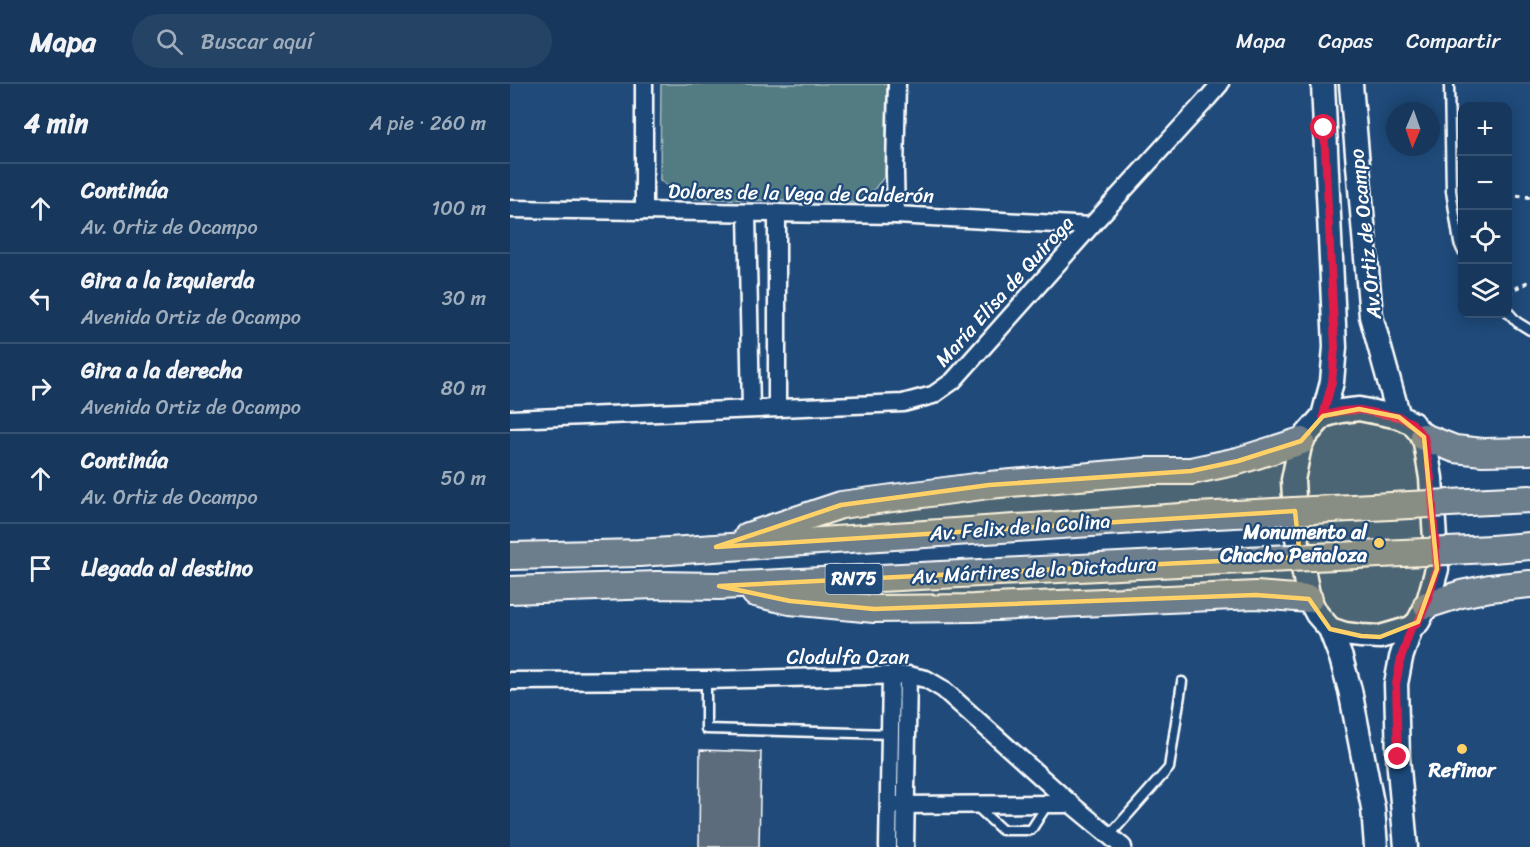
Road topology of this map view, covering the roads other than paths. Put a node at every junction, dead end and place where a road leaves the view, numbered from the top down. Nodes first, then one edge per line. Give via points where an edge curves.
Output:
1 (644, 84) edge
2 (897, 84) edge
3 (1220, 84) edge
4 (1233, 84) edge
5 (1351, 84) edge
6 (1449, 84) edge
7 (1322, 88) edge
8 (1207, 99) junction
9 (510, 209) edge
10 (644, 211) junction
11 (747, 213) junction
12 (777, 213) junction
13 (896, 215) junction
14 (1090, 226) junction
15 (1458, 236) edge
16 (1512, 316) edge
17 (1530, 330) edge
18 (777, 363) junction
19 (749, 364) junction
20 (777, 408) junction
21 (751, 409) junction
22 (1323, 416) junction
23 (1399, 417) junction
24 (510, 419) edge
25 (1424, 437) junction
26 (1301, 441) junction
27 (1530, 451) edge
28 (1530, 499) edge
29 (1530, 546) edge
30 (716, 547) junction
31 (510, 556) edge
32 (1530, 584) edge
33 (719, 586) junction
34 (510, 590) edge
35 (1309, 599) junction
36 (1426, 605) junction
37 (1411, 628) junction
38 (1330, 629) junction
39 (899, 675) junction
40 (706, 680) junction
41 (510, 681) edge
42 (1182, 682) dead end
43 (890, 734) junction
44 (907, 734) junction
45 (1048, 804) junction
46 (1071, 804) junction
47 (889, 805) junction
48 (906, 805) junction
49 (975, 805) junction
50 (1109, 836) junction
51 (888, 847) edge
52 (905, 847) edge
53 (1123, 847) edge
54 (1376, 847) edge
55 (1406, 847) edge

1 - 10 street
2 - 13 street
3 - 8 street, María Elisa de Quiroga
4 - 8 street
5 - 23 main road, Av.Ortiz de Ocampo via 1371,316
6 - 15 lane via 1451,191
7 - 22 main road via 1335,347 1332,382
8 - 14 street, María Elisa de Quiroga
9 - 10 street, Dolores de la Vega de Calderón
10 - 11 street, Dolores de la Vega de Calderón
11 - 12 street, Dolores de la Vega de Calderón
11 - 19 street
12 - 13 street, Dolores de la Vega de Calderón
12 - 18 street
13 - 14 street, Dolores de la Vega de Calderón
14 - 20 street, María Elisa de Quiroga via 954,381 933,394 903,403
16 - 17 lane
18 - 19 street
18 - 20 street
19 - 21 street
20 - 21 street, María Elisa de Quiroga
21 - 24 street, María Elisa de Quiroga
22 - 23 main road via 1359,410
22 - 26 main road
23 - 25 main road via 1412,423
25 - 27 main road via 1455,449
25 - 36 main road via 1437,569
26 - 30 main road via 1191,471 1147,471 989,485 841,505
26 - 35 main road via 1294,471 1296,533
28 - 30 main road, Av. Felix de la Colina / RN75, bridge
29 - 33 main road, Av. Mártires de la Dictadura / RN75, bridge
30 - 31 main road, Av. Felix de la Colina / RN75
32 - 36 main road via 1490,588
33 - 34 main road, Av. Mártires de la Dictadura / RN75
33 - 35 main road via 790,601 874,609 1256,595
35 - 38 main road
36 - 37 main road
37 - 38 main road via 1380,636
37 - 55 main road via 1396,684
38 - 54 main road via 1350,690
39 - 40 street, Clodulfa Ozan
39 - 43 street
39 - 44 street
39 - 46 street, Clodulfa Ozan via 926,679 943,688
40 - 41 street, Clodulfa Ozan
40 - 43 lane via 706,729
42 - 50 lane via 1169,768
43 - 44 lane
43 - 47 street
44 - 48 street
45 - 46 street
45 - 49 street
45 - 49 lane via 1031,830 1002,830
46 - 50 street, Clodulfa Ozan
47 - 48 street
47 - 51 street
48 - 49 street
48 - 52 street
50 - 53 street, Clodulfa Ozan

